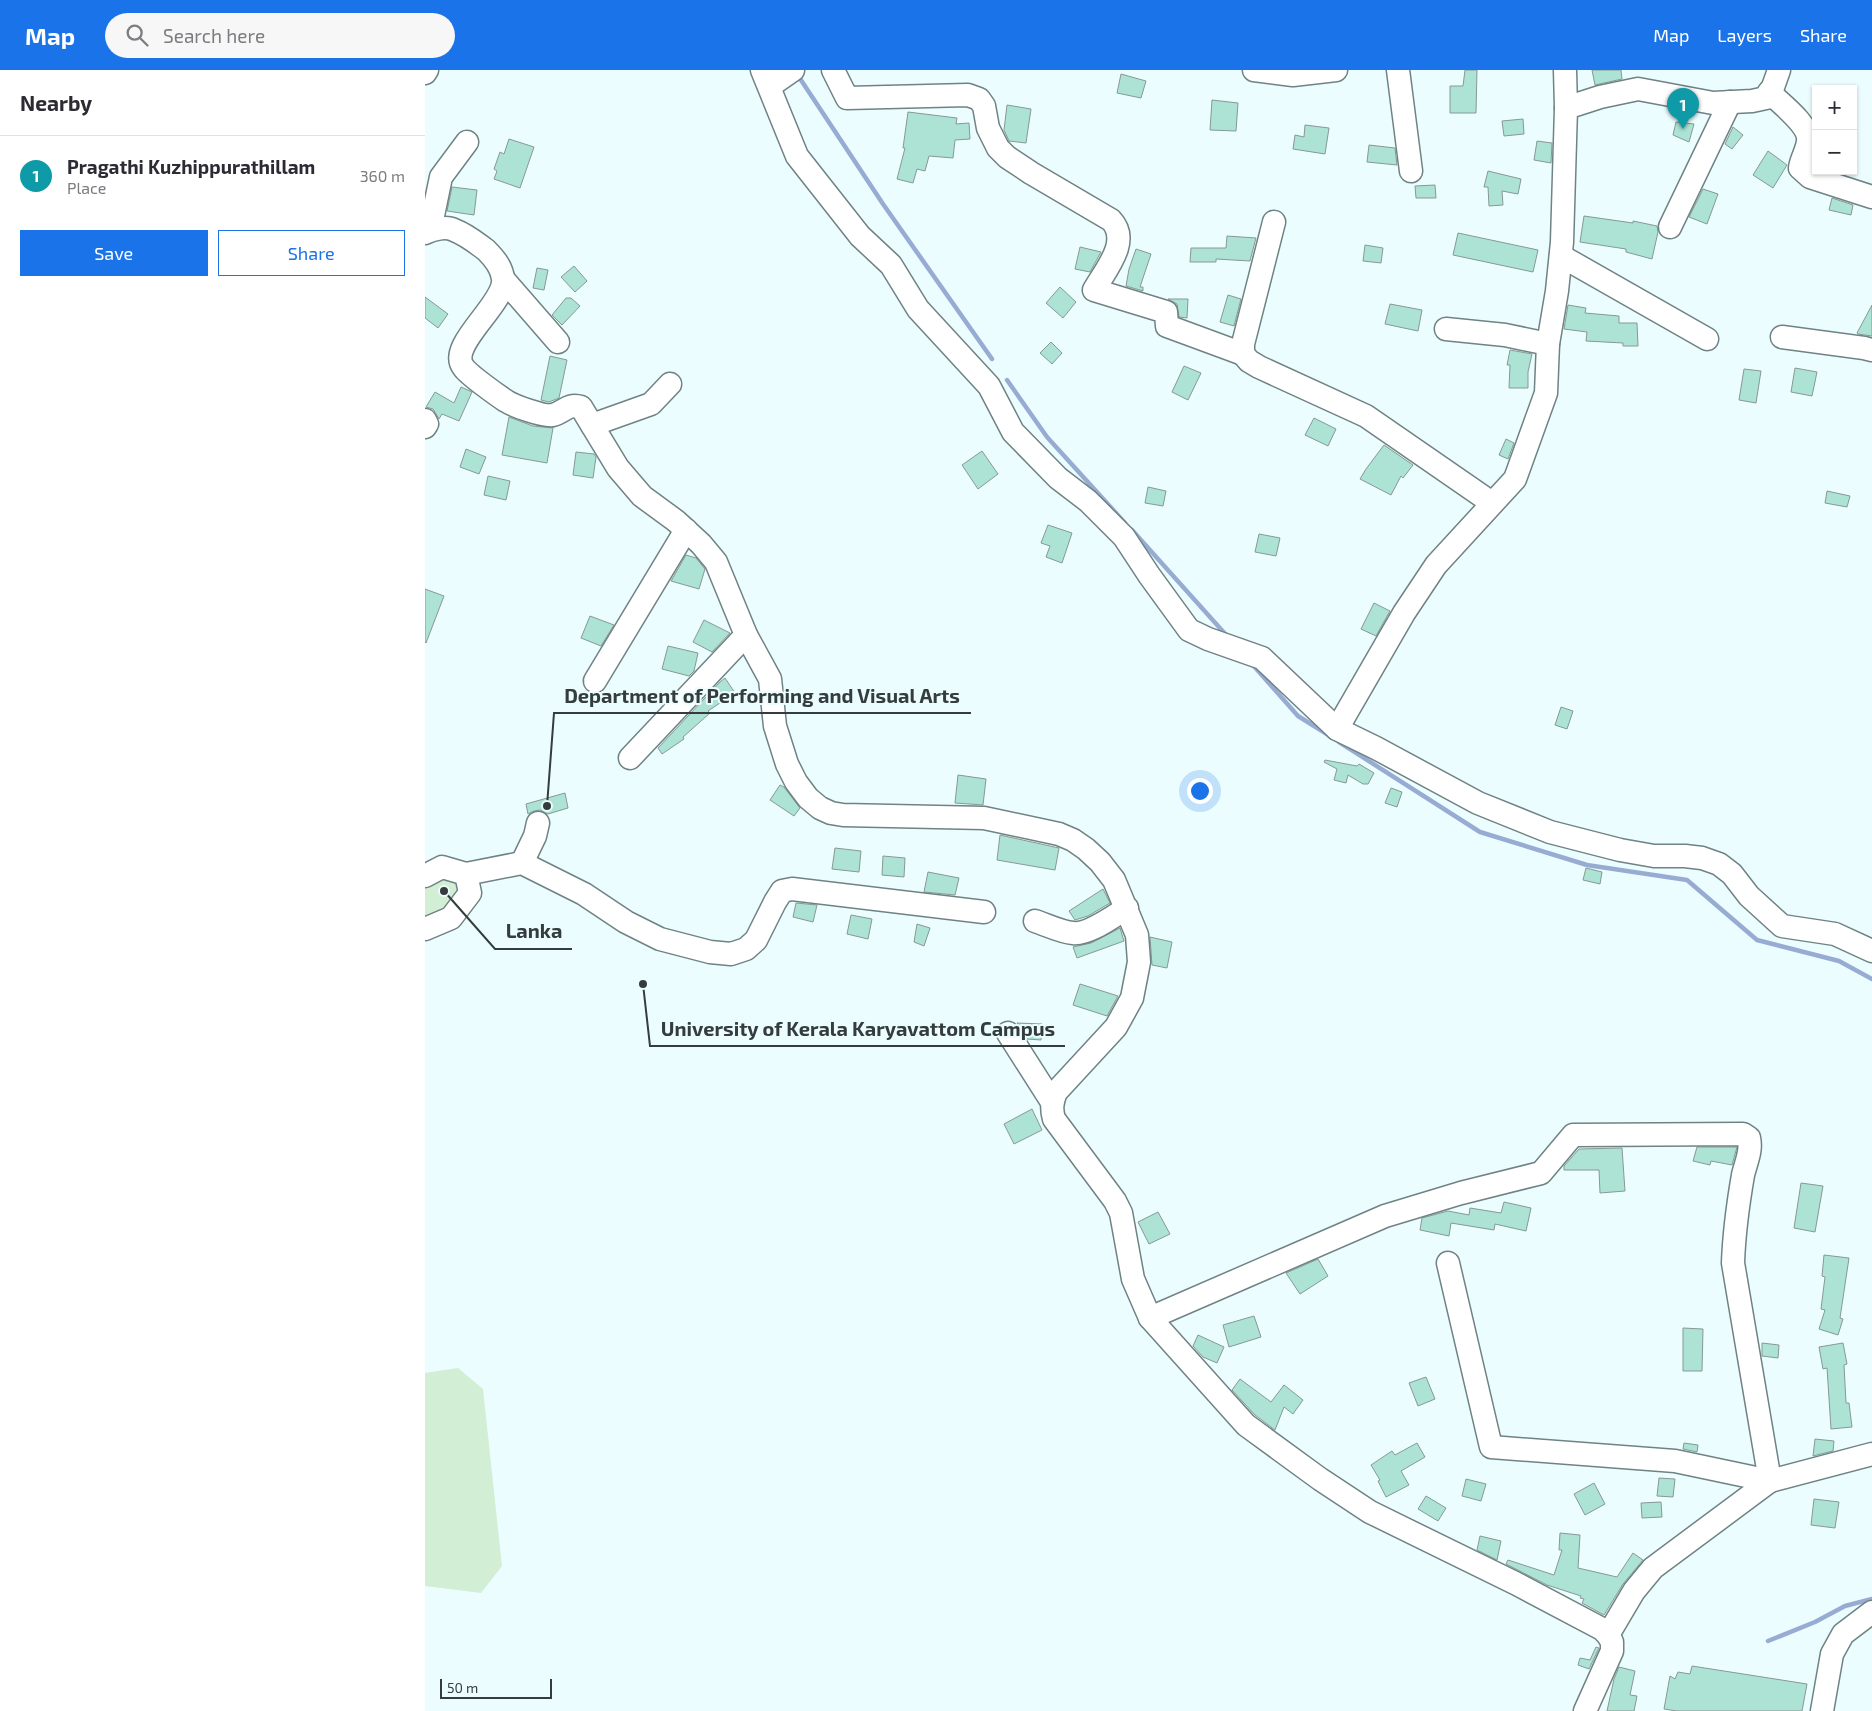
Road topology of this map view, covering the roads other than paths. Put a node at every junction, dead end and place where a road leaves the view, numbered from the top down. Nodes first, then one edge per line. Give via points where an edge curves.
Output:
1 (833, 70) edge
2 (1254, 70) edge
3 (1336, 70) edge
4 (1398, 70) edge
5 (1565, 70) edge
6 (1779, 70) edge
7 (778, 75) edge
8 (1769, 92) junction
9 (1730, 102) junction
10 (1566, 108) junction
11 (467, 142) dead end
12 (1411, 171) dead end
13 (1872, 197) edge
14 (1274, 222) dead end
15 (1670, 227) dead end
16 (428, 232) edge
17 (1561, 256) junction
18 (504, 280) junction
19 (1446, 329) dead end
20 (1782, 337) dead end
21 (1707, 339) dead end
22 (558, 342) dead end
23 (1548, 344) junction
24 (1872, 350) edge
25 (1243, 354) junction
26 (670, 384) dead end
27 (425, 420) edge
28 (592, 425) junction
29 (425, 427) edge
30 (1493, 503) junction
31 (686, 530) junction
32 (746, 634) junction
33 (595, 681) dead end
34 (1337, 729) junction
35 (630, 758) dead end
36 (538, 823) dead end
37 (522, 863) junction
38 (466, 874) junction
39 (425, 876) edge
40 (1127, 908) junction
41 (984, 912) dead end
42 (1035, 921) dead end
43 (425, 929) edge
44 (1872, 951) edge
45 (1008, 1033) dead end
46 (1051, 1102) junction
47 (1448, 1263) dead end
48 (1150, 1318) junction
49 (1872, 1454) edge
50 (1770, 1481) junction
51 (1872, 1612) edge
52 (1608, 1635) junction
53 (1585, 1711) edge
54 (1822, 1711) edge

1 - 25 street via 847,98 969,96 979,99 984,106 988,128 998,148 1007,157 1117,226 1120,237 1116,250 1094,290 1166,312 1167,326
2 - 3 street via 1293,76
4 - 12 street
5 - 10 street
6 - 8 street
7 - 34 street via 797,156 860,236 891,265 918,308 989,386 1013,432 1124,537 1189,630 1262,658
8 - 9 street via 1766,98 1752,102
8 - 13 street via 1806,128 1808,142 1800,168 1804,174
9 - 10 street via 1713,103 1638,90 1599,96
9 - 15 street
10 - 17 street
11 - 16 street via 441,177
14 - 25 street
16 - 18 street via 449,227 469,236 500,265
17 - 21 street
17 - 23 street
18 - 22 street
18 - 28 street via 498,297 465,342 460,358 463,368 507,401 545,415 554,415 575,405 581,407
19 - 23 street via 1505,335
20 - 24 street
23 - 30 street via 1546,393 1515,479
25 - 30 street via 1259,367 1365,416
26 - 28 street via 651,404
27 - 29 street
28 - 31 street via 618,468 642,496
30 - 34 street via 1435,565
31 - 32 street via 716,562
31 - 33 street
32 - 35 street
32 - 40 street via 771,679 775,726 787,764 796,782 820,808 856,816 985,818 1059,834 1079,844 1101,862
34 - 44 street via 1478,803 1550,832 1620,850 1654,856 1702,858 1719,864 1782,926 1835,934
36 - 37 street
37 - 38 street
37 - 41 street via 584,894 626,922 660,939 710,952 731,954 746,949 756,940 783,891
38 - 39 street via 442,867
38 - 43 street via 469,893 451,918
40 - 42 street via 1080,933
40 - 46 street via 1137,935 1139,962 1132,998 1116,1027 1056,1092
45 - 46 street
46 - 48 street via 1054,1119 1121,1213 1133,1279
47 - 50 street via 1491,1447 1675,1461
48 - 50 street via 1385,1216 1541,1173 1573,1135 1743,1134 1749,1138 1751,1146 1734,1232 1733,1263
48 - 52 street via 1246,1425 1320,1479 1370,1512 1515,1583
49 - 50 street
50 - 52 street via 1653,1568 1634,1591
51 - 54 street via 1843,1634 1832,1654
52 - 53 street via 1612,1651

